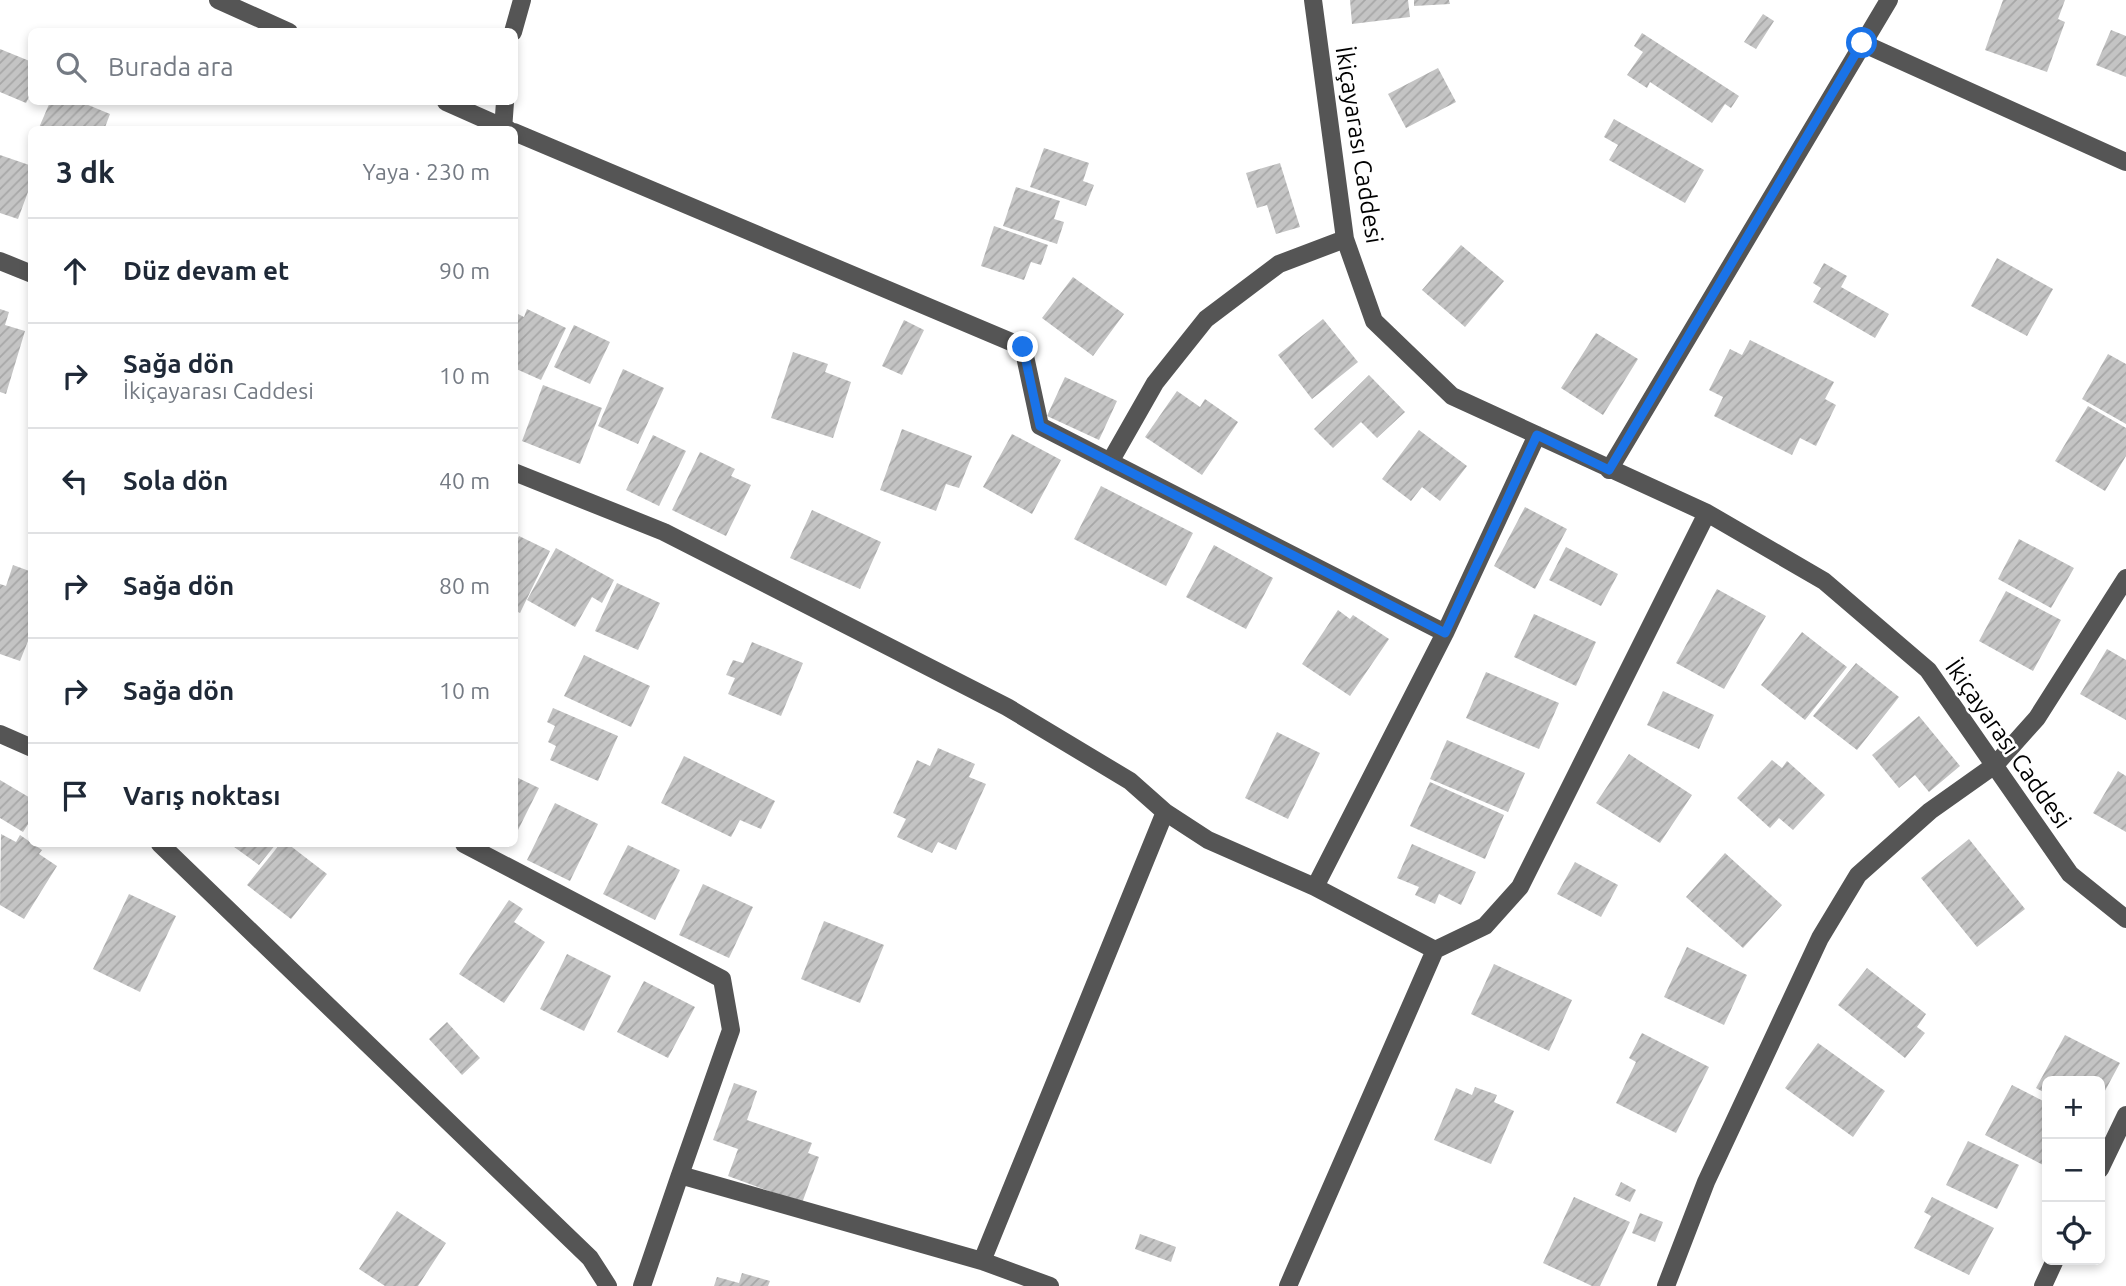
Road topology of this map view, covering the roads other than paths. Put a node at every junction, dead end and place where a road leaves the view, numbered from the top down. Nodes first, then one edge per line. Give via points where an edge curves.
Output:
1 (218, 0) edge
2 (522, 0) edge
3 (1313, 0) edge
4 (1889, 0) edge
5 (280, 28) edge
6 (514, 28) edge
7 (1862, 43) junction
8 (453, 105) edge
9 (505, 105) edge
10 (499, 126) edge
11 (508, 126) edge
12 (518, 134) edge
13 (2126, 162) edge
14 (1345, 239) junction
15 (0, 261) edge
16 (28, 272) edge
17 (1537, 435) junction
18 (1110, 462) junction
19 (1609, 470) junction
20 (518, 474) edge
21 (1707, 513) junction
22 (2126, 578) edge
23 (1445, 633) junction
24 (0, 734) edge
25 (28, 746) edge
26 (1995, 765) junction
27 (1165, 812) junction
28 (163, 847) edge
29 (470, 847) edge
30 (1315, 887) junction
31 (2126, 919) edge
32 (1435, 950) junction
33 (2126, 1115) edge
34 (2105, 1159) edge
35 (680, 1175) junction
36 (982, 1261) junction
37 (2053, 1265) edge
38 (608, 1286) edge
39 (642, 1286) edge
40 (1050, 1286) edge
41 (1288, 1286) edge
42 (1666, 1286) edge
43 (2043, 1286) edge

1 - 5 street
2 - 6 street
3 - 14 street, İkiçayarası Caddesi
4 - 7 street
7 - 13 street
7 - 19 street
8 - 10 street
9 - 11 street
12 - 18 street via 1023,347 1040,426
14 - 17 street, İkiçayarası Caddesi via 1374,321 1452,396
14 - 18 street via 1279,264 1206,319 1155,383
15 - 16 street
17 - 19 street, İkiçayarası Caddesi
17 - 23 street
18 - 23 street
19 - 21 street, İkiçayarası Caddesi
20 - 27 street via 664,533 1007,707 1129,781
21 - 26 street, İkiçayarası Caddesi via 1824,581 1928,670
21 - 32 street via 1520,887 1485,926
22 - 26 street via 2037,718
23 - 30 street
24 - 25 street
26 - 31 street, İkiçayarası Caddesi via 2070,874
26 - 42 street via 1930,811 1858,875 1814,950 1706,1182
27 - 30 street via 1209,840
27 - 36 street
28 - 38 street via 590,1258
29 - 35 street via 722,979 731,1030
30 - 32 street
32 - 41 street
33 - 34 street
35 - 36 street
35 - 39 street
36 - 40 street
37 - 43 street

